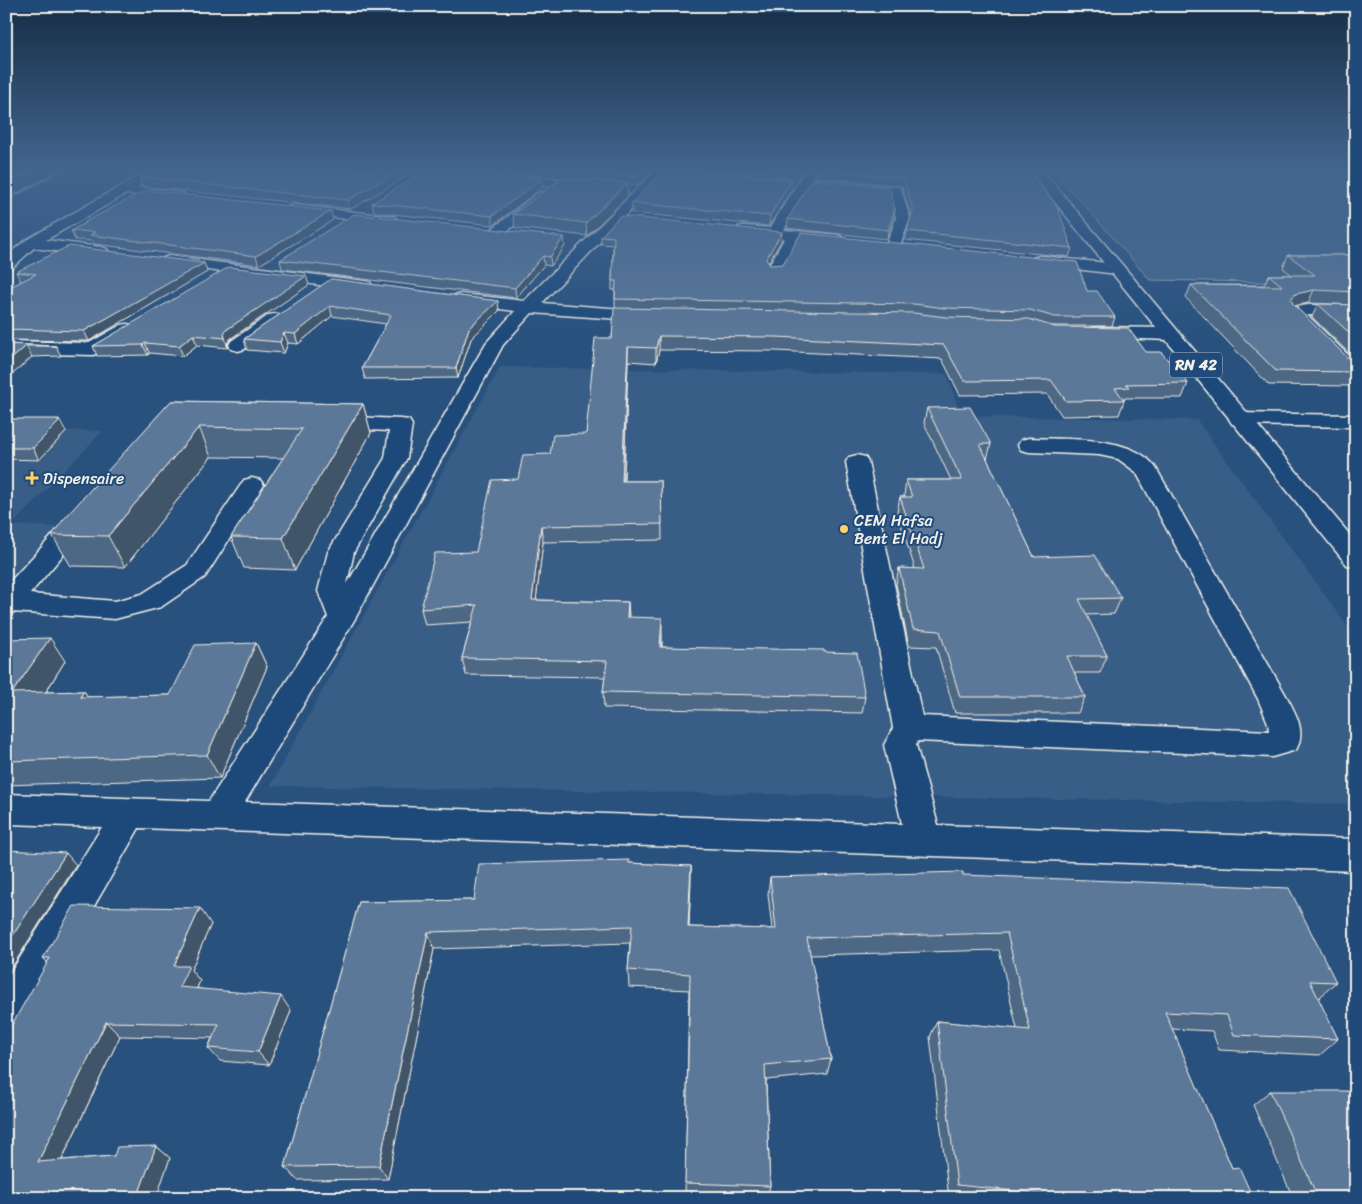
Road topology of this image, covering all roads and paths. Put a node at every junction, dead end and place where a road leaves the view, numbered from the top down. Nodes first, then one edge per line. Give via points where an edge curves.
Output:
1 (60, 227) edge
2 (499, 227) edge
3 (610, 227) edge
4 (778, 227) edge
5 (900, 227) edge
6 (1082, 227) edge
7 (725, 228) edge
8 (516, 234) edge
9 (774, 234) junction
10 (794, 236) junction
11 (849, 241) edge
12 (32, 243) junction
13 (876, 244) edge
14 (894, 246) junction
15 (914, 248) edge
16 (120, 255) edge
17 (150, 258) edge
18 (1020, 259) edge
19 (278, 262) dead end
20 (6, 265) edge
21 (229, 269) junction
22 (775, 269) edge
23 (1117, 269) junction
24 (261, 273) junction
25 (329, 282) junction
26 (204, 284) edge
27 (376, 288) edge
28 (443, 296) edge
29 (306, 297) edge
30 (528, 307) junction
31 (291, 308) edge
32 (1356, 311) edge
33 (663, 316) edge
34 (144, 319) edge
35 (1081, 333) edge
36 (1170, 334) junction
37 (238, 345) dead end
38 (6, 347) edge
39 (1356, 374) edge
40 (1240, 419) junction
41 (306, 421) edge
42 (1356, 421) edge
43 (1029, 445) dead end
44 (857, 462) dead end
45 (252, 485) dead end
46 (100, 499) edge
47 (1356, 559) edge
48 (7, 603) edge
49 (342, 617) junction
50 (909, 728) junction
51 (6, 809) edge
52 (130, 814) junction
53 (218, 817) junction
54 (924, 841) junction
55 (1356, 855) edge
56 (6, 1018) edge

1 - 12 street
2 - 8 street via 492,232
3 - 30 street via 582,242
4 - 9 street
5 - 14 street
6 - 23 street, RN 42
7 - 9 street
9 - 10 street
10 - 11 street
10 - 22 street
12 - 16 street
12 - 20 street
13 - 14 street
14 - 15 street
17 - 21 street
18 - 23 street
19 - 24 street
21 - 24 street
21 - 26 street
23 - 36 street, RN 42
24 - 25 street
25 - 27 street
25 - 29 street
28 - 30 street
30 - 33 street
30 - 49 street via 495,344
31 - 37 street
32 - 39 street via 1296,312
34 - 38 street via 93,349
35 - 36 street
36 - 40 street, RN 42
40 - 42 street
40 - 47 street, RN 42
41 - 49 street via 401,425 396,458 341,552 332,592
43 - 50 street via 1099,448 1126,454 1145,468 1273,700 1284,723 1285,741 1272,744
44 - 50 street
45 - 48 street via 196,571 151,602 115,610
46 - 48 street
49 - 53 street
50 - 54 street via 900,745
51 - 52 street
52 - 53 street
52 - 56 street
53 - 54 street
54 - 55 street

